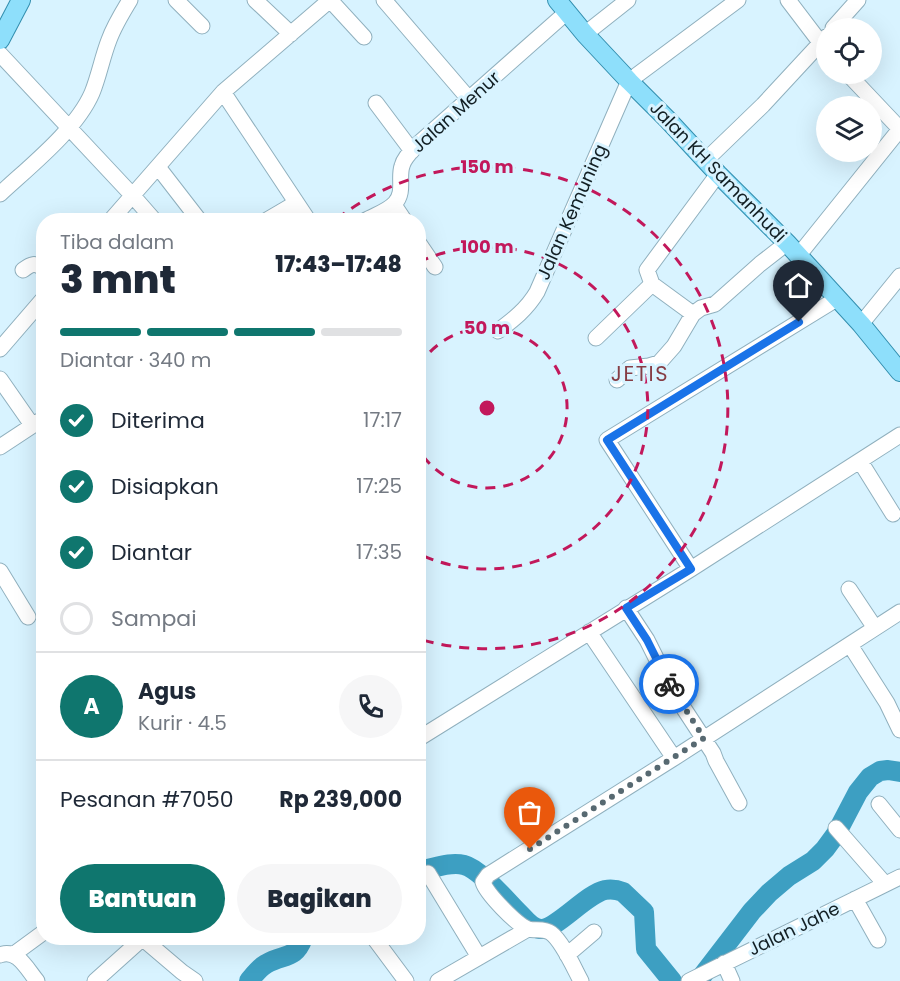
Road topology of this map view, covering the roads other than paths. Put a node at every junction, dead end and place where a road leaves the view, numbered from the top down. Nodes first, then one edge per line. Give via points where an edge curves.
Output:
1 (21, 0) edge
2 (130, 0) edge
3 (176, 0) edge
4 (255, 0) edge
5 (384, 0) edge
6 (628, 0) edge
7 (738, 0) edge
8 (788, 0) edge
9 (858, 0) edge
10 (318, 4) edge
11 (562, 6) edge
12 (843, 18) edge
13 (202, 26) dead end
14 (585, 33) junction
15 (291, 34) junction
16 (816, 34) edge
17 (364, 37) dead end
18 (0, 40) edge
19 (816, 52) edge
20 (0, 54) edge
21 (629, 81) junction
22 (857, 84) edge
23 (223, 93) junction
24 (469, 99) junction
25 (376, 103) dead end
26 (70, 128) junction
27 (900, 129) edge
28 (412, 151) junction
29 (706, 160) junction
30 (158, 167) junction
31 (718, 174) junction
32 (0, 194) edge
33 (133, 196) junction
34 (296, 203) junction
35 (394, 205) junction
36 (117, 213) edge
37 (148, 213) edge
38 (194, 213) edge
39 (279, 213) edge
40 (303, 213) edge
41 (379, 213) edge
42 (399, 213) edge
43 (792, 249) junction
44 (426, 254) edge
45 (36, 264) edge
46 (435, 267) dead end
47 (23, 270) dead end
48 (900, 276) edge
49 (650, 277) junction
50 (838, 298) junction
51 (36, 307) edge
52 (693, 314) junction
53 (861, 324) junction
54 (498, 331) dead end
55 (596, 338) dead end
56 (0, 348) edge
57 (900, 372) edge
58 (0, 379) edge
59 (617, 380) dead end
60 (36, 419) edge
61 (36, 422) edge
62 (898, 442) edge
63 (0, 447) edge
64 (860, 461) junction
65 (893, 514) dead end
66 (691, 569) junction
67 (0, 571) edge
68 (849, 589) dead end
69 (626, 608) junction
70 (900, 612) edge
71 (28, 617) dead end
72 (875, 628) junction
73 (589, 632) junction
74 (850, 645) junction
75 (900, 730) edge
76 (426, 734) edge
77 (704, 738) junction
78 (674, 758) junction
79 (739, 803) dead end
80 (879, 804) dead end
81 (836, 828) dead end
82 (900, 830) edge
83 (428, 873) dead end
84 (900, 877) edge
85 (885, 884) junction
86 (855, 899) junction
87 (528, 929) junction
88 (594, 932) dead end
89 (36, 937) edge
90 (878, 940) dead end
91 (135, 945) edge
92 (151, 945) edge
93 (379, 945) edge
94 (7, 955) edge
95 (567, 955) junction
96 (479, 957) junction
97 (724, 963) junction
98 (37, 981) edge
99 (95, 981) edge
100 (195, 981) edge
101 (406, 981) edge
102 (438, 981) edge
103 (580, 981) edge
104 (689, 981) edge
105 (732, 981) edge

1 - 18 main road
2 - 26 street via 108,42 92,94
3 - 13 street
4 - 15 street
5 - 24 street
6 - 14 street
7 - 21 street
8 - 16 street
9 - 12 street
10 - 15 street
10 - 17 street via 330,0
11 - 14 main road, Jalan KH Samanhudi
11 - 24 street, Jalan Menur
14 - 21 main road, Jalan KH Samanhudi
15 - 23 street
19 - 29 street
20 - 26 street
21 - 29 main road, Jalan KH Samanhudi
21 - 54 street, Jalan Kemuning via 537,292
22 - 27 street
23 - 30 street
23 - 34 street
24 - 28 street, Jalan Menur
25 - 28 street
26 - 32 street
26 - 33 street
27 - 43 street
28 - 35 street, Jalan Menur via 401,168 401,193
29 - 31 main road, Jalan KH Samanhudi
30 - 33 street
30 - 38 street
31 - 43 main road, Jalan KH Samanhudi
31 - 49 street
33 - 36 street
33 - 37 street
34 - 39 street
34 - 40 street
35 - 41 street
35 - 42 street
43 - 50 main road, Jalan KH Samanhudi
43 - 52 street via 760,264 715,304
44 - 46 street
45 - 47 street
48 - 53 street
49 - 52 street
49 - 55 street
50 - 53 main road, Jalan KH Samanhudi
50 - 66 street via 607,440
51 - 56 street
52 - 59 street via 664,359 630,368
53 - 57 main road, Jalan KH Samanhudi
58 - 60 street
61 - 63 street
62 - 64 street
64 - 65 street
64 - 66 street
66 - 69 street
67 - 71 street
68 - 72 street
69 - 73 street
69 - 77 street
70 - 72 street
72 - 74 street
73 - 76 street
73 - 78 street
74 - 75 street
74 - 77 street
77 - 78 street
77 - 79 street
78 - 87 street via 485,878 485,889
80 - 82 street
81 - 85 street
83 - 96 street
84 - 85 street, Jalan Jahe
85 - 86 street, Jalan Jahe
86 - 90 street
86 - 97 street, Jalan Jahe
87 - 95 street via 552,934
87 - 96 street
88 - 95 street
89 - 94 street
91 - 99 street
92 - 100 street
93 - 101 street
94 - 98 street via 18,958
95 - 103 street
96 - 102 street
97 - 104 street, Jalan Jahe
97 - 105 street

